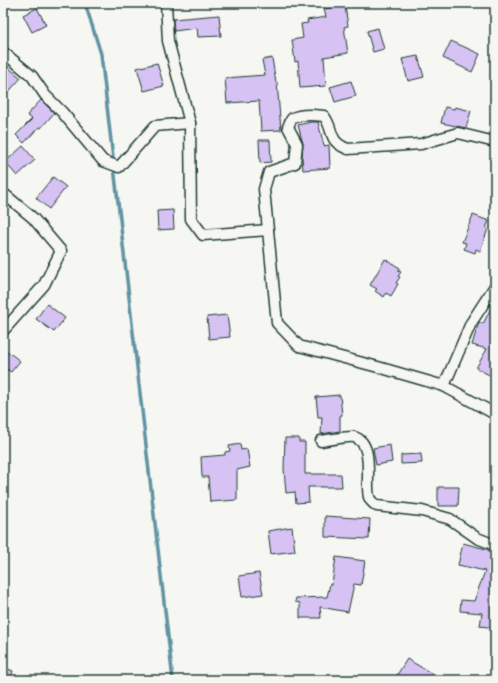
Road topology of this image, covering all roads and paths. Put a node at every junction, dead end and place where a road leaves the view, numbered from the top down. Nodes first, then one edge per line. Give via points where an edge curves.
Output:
1 (166, 3) edge
2 (3, 52) edge
3 (190, 123) junction
4 (495, 142) edge
5 (3, 193) edge
6 (268, 230) junction
7 (495, 286) edge
8 (3, 331) edge
9 (444, 386) junction
10 (495, 414) edge
11 (321, 441) dead end
12 (495, 545) edge

1 - 3 street via 168,41
2 - 3 street via 32,76 45,95 103,161 119,167 155,126
3 - 6 street via 191,219 203,235
4 - 6 street via 458,133 420,144 348,149 333,140 324,116 294,117 288,127 297,144 296,163 269,172 264,189
5 - 8 street via 33,218 61,251 44,285
6 - 9 street via 277,323 299,346
7 - 9 street via 471,323
9 - 10 street
11 - 12 street via 354,437 361,440 368,465 369,496 377,506 422,511 450,519 477,538

